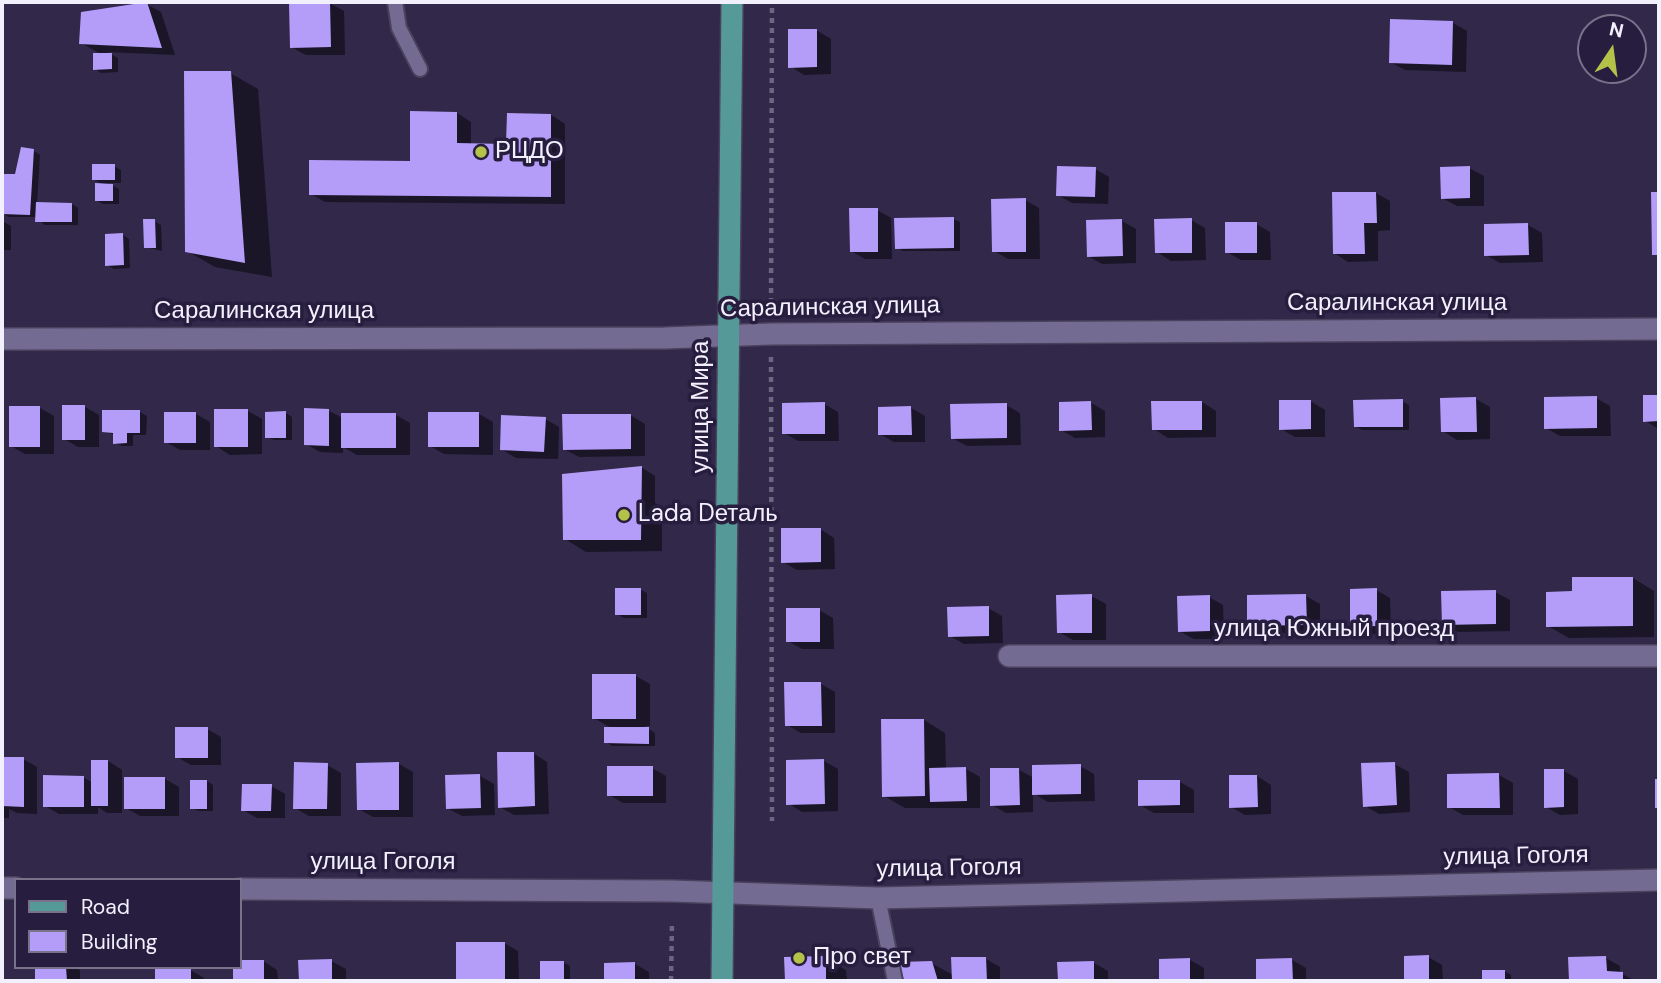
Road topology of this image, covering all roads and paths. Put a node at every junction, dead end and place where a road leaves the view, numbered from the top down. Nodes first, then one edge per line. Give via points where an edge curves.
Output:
1 (395, 2) edge
2 (732, 2) edge
3 (772, 2) edge
4 (420, 69) dead end
5 (1659, 329) edge
6 (771, 334) junction
7 (729, 335) junction
8 (2, 339) edge
9 (1009, 656) dead end
10 (1659, 656) edge
11 (772, 821) dead end
12 (1659, 880) edge
13 (242, 889) edge
14 (723, 893) junction
15 (878, 898) junction
16 (672, 925) dead end
17 (671, 981) edge
18 (722, 981) edge
19 (895, 981) edge

1 - 4 lane via 399,28
2 - 7 main road, улица Мира
3 - 6 path
5 - 6 street, Саралинская улица
6 - 7 street, Саралинская улица
6 - 11 path
7 - 8 street, Саралинская улица
7 - 14 main road, улица Мира
9 - 10 street, улица Южный проезд
12 - 15 street, улица Гоголя
13 - 14 street, улица Гоголя
14 - 15 street, улица Гоголя
14 - 18 main road, улица Мира
15 - 19 lane
16 - 17 path

